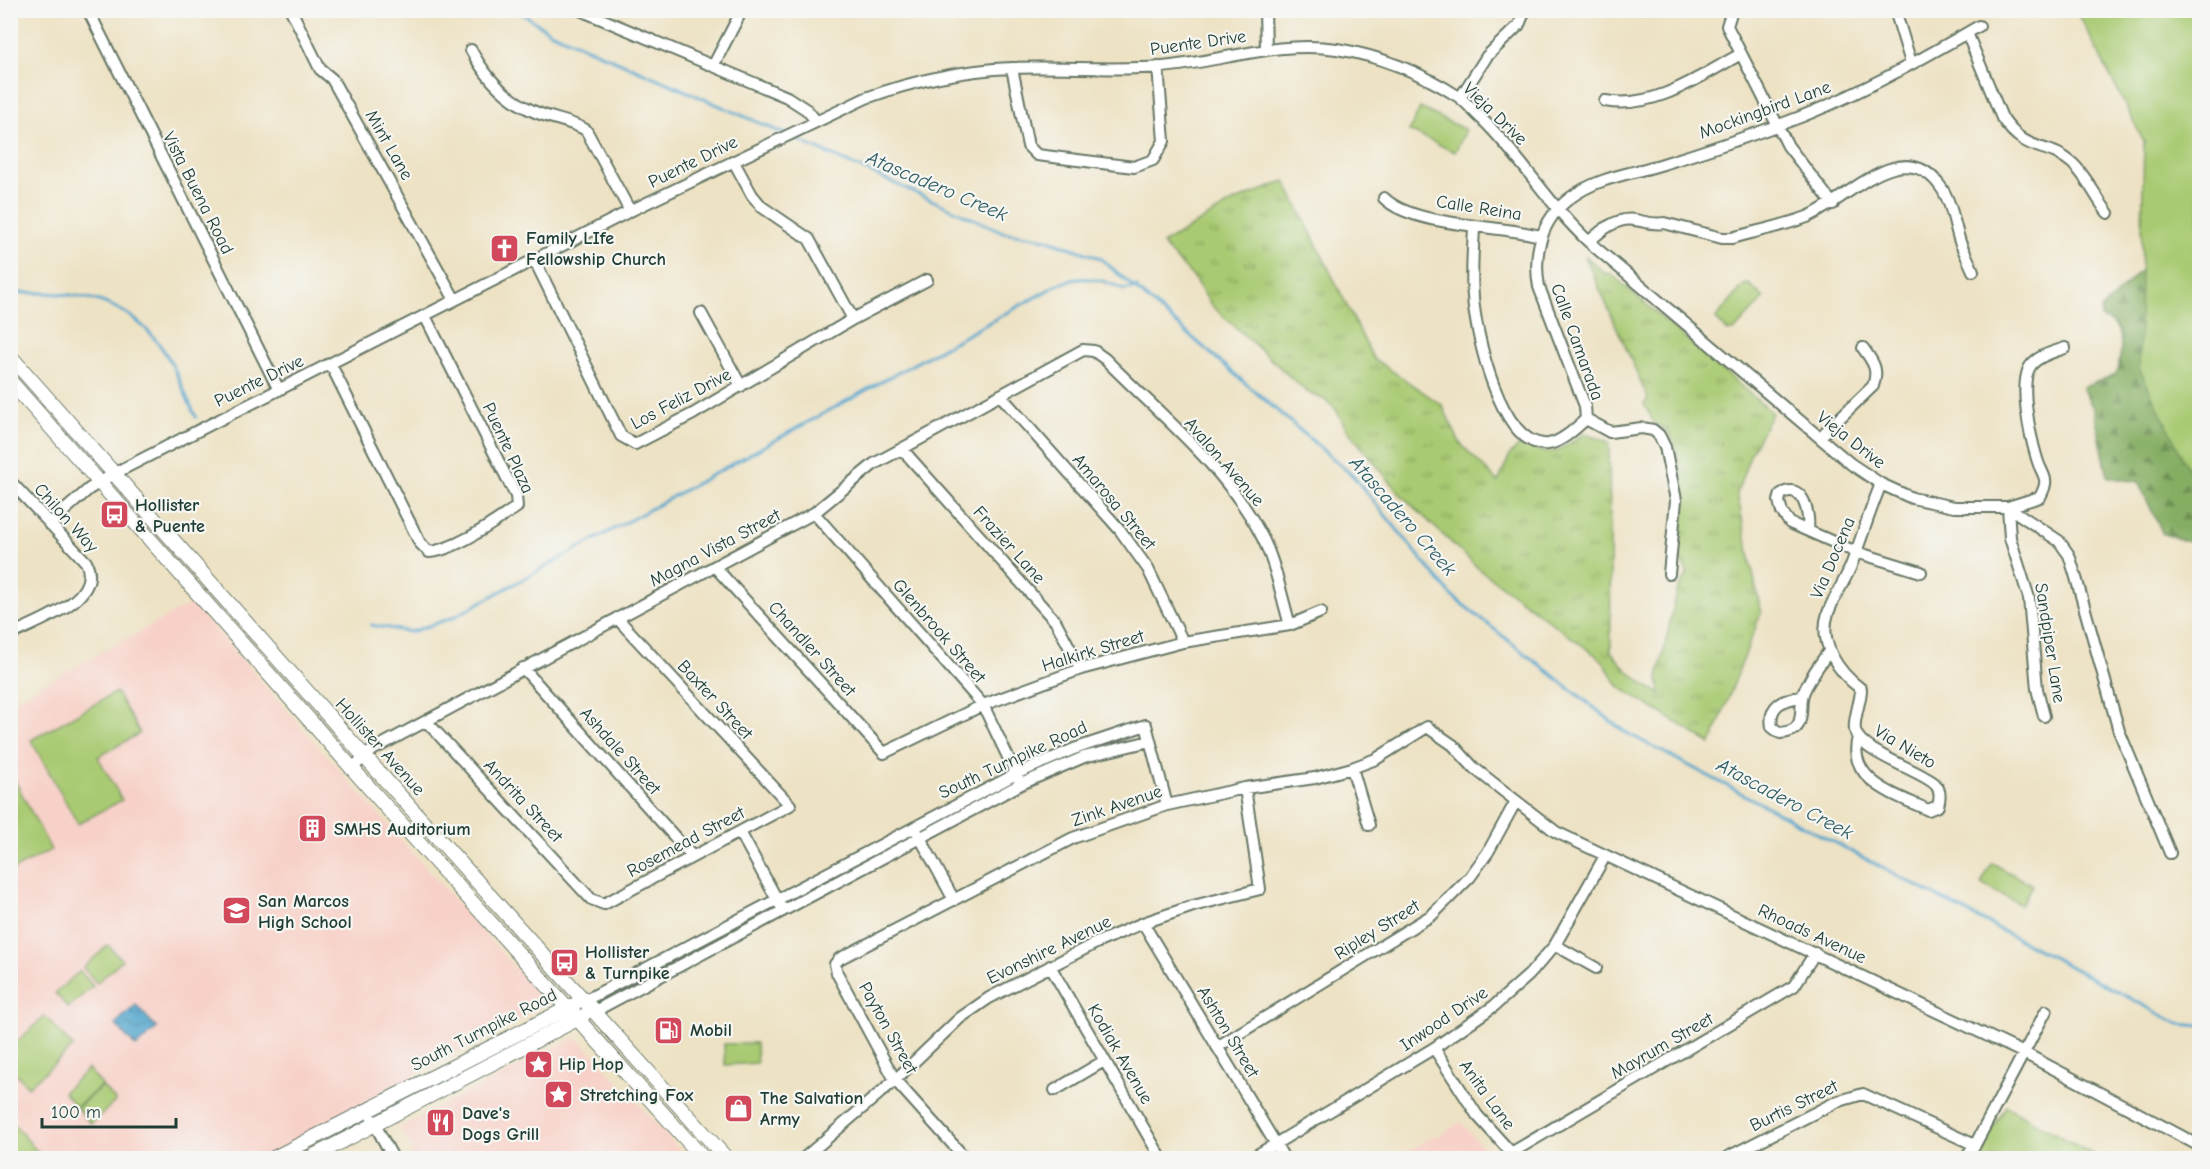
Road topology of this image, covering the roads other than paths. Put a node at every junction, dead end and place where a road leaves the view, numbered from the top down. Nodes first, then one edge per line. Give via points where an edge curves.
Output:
1 (88, 10) edge
2 (291, 10) edge
3 (580, 10) edge
4 (742, 10) edge
5 (1265, 10) edge
6 (1525, 10) edge
7 (1732, 10) edge
8 (1895, 10) edge
9 (1978, 26) dead end
10 (1967, 33) junction
11 (1266, 49) junction
12 (471, 51) dead end
13 (1739, 55) junction
14 (1911, 63) junction
15 (713, 66) junction
16 (1012, 68) junction
17 (1158, 68) junction
18 (1413, 71) joint
19 (1460, 98) junction
20 (1605, 101) dead end
21 (816, 120) junction
22 (1779, 125) junction
23 (734, 162) junction
24 (1384, 198) dead end
25 (1833, 204) junction
26 (1558, 210) junction
27 (630, 211) junction
28 (2108, 213) dead end
29 (1474, 228) junction
30 (1540, 236) junction
31 (1589, 242) junction
32 (534, 259) junction
33 (1973, 271) dead end
34 (927, 280) dead end
35 (455, 300) junction
36 (701, 313) dead end
37 (425, 316) junction
38 (853, 319) junction
39 (1863, 348) dead end
40 (2065, 348) dead end
41 (1090, 351) joint
42 (10, 356) edge
43 (331, 365) junction
44 (10, 381) edge
45 (741, 386) junction
46 (279, 390) junction
47 (1000, 396) junction
48 (1586, 419) junction
49 (1820, 437) junction
50 (627, 441) junction
51 (902, 449) junction
52 (625, 453) dead end
53 (115, 473) junction
54 (100, 482) junction
55 (1881, 484) junction
56 (12, 487) edge
57 (2008, 507) junction
58 (814, 513) junction
59 (49, 524) junction
60 (1808, 530) dead end
61 (1856, 552) junction
62 (715, 567) junction
63 (1921, 572) dead end
64 (1669, 574) dead end
65 (1321, 612) dead end
66 (617, 618) junction
67 (1290, 625) junction
68 (10, 635) edge
69 (1183, 642) junction
70 (1829, 651) junction
71 (523, 668) junction
72 (1081, 669) junction
73 (1802, 697) dead end
74 (983, 705) junction
75 (2044, 716) dead end
76 (426, 721) junction
77 (1427, 727) joint
78 (1857, 737) junction
79 (1150, 741) junction
80 (884, 753) joint
81 (364, 756) junction
82 (352, 768) junction
83 (1352, 768) junction
84 (1018, 779) junction
85 (1245, 788) junction
86 (1516, 801) junction
87 (790, 805) joint
88 (1167, 805) junction
89 (1369, 825) dead end
90 (740, 832) junction
91 (917, 832) junction
92 (2170, 853) dead end
93 (692, 856) junction
94 (1605, 856) junction
95 (954, 900) junction
96 (597, 902) joint
97 (780, 904) junction
98 (1143, 923) junction
99 (1555, 945) junction
100 (1815, 953) junction
101 (836, 964) joint
102 (1050, 966) junction
103 (1596, 968) dead end
104 (589, 1007) junction
105 (567, 1008) junction
106 (2046, 1011) dead end
107 (577, 1019) junction
108 (1217, 1047) junction
109 (1434, 1048) junction
110 (2024, 1053) junction
111 (1104, 1061) junction
112 (895, 1080) junction
113 (1055, 1090) dead end
114 (367, 1110) junction
115 (375, 1125) junction
116 (1275, 1144) junction
117 (1975, 1145) junction
118 (2199, 1146) edge
119 (812, 1156) edge
120 (1514, 1156) edge
121 (274, 1158) edge
122 (310, 1158) edge
123 (393, 1158) edge
124 (703, 1158) edge
125 (726, 1158) edge
126 (965, 1158) edge
127 (1161, 1158) edge
128 (1252, 1158) edge
129 (1284, 1158) edge
130 (1726, 1158) edge
131 (1965, 1158) edge

1 - 46 street, Vista Buena Road
2 - 35 street, Mint Lane via 320,69 332,79
3 - 15 street
4 - 15 street
5 - 11 street
6 - 19 street via 1519,25 1491,51
7 - 13 street via 1727,26
8 - 14 street
9 - 10 street, Mockingbird Lane
10 - 14 street, Mockingbird Lane
10 - 28 street via 2010,130 2020,140 2072,163
11 - 17 street, Puente Drive
11 - 18 street, Puente Drive via 1336,49
12 - 27 street via 507,95 533,111 576,123 586,130
13 - 20 street via 1664,93 1625,105
13 - 22 street
14 - 22 street, Mockingbird Lane via 1845,98
15 - 21 street via 787,97
16 - 17 street, Puente Drive
16 - 17 street via 1032,153 1134,167 1153,160 1164,141
16 - 21 street, Puente Drive via 963,72 895,88
18 - 19 street, Vieja Drive
19 - 26 street, Vieja Drive via 1499,136
21 - 23 street, Puente Drive
22 - 25 street via 1793,154
22 - 26 street, Mockingbird Lane via 1608,178 1586,187
23 - 27 street, Puente Drive
23 - 38 street via 762,207 809,239
24 - 29 street, Calle Reina via 1392,206
25 - 31 street via 1806,218 1732,238 1627,219 1609,226
25 - 33 street via 1893,166 1921,169 1942,187
26 - 30 street, Calle Reina
26 - 31 street, Vieja Drive
27 - 32 street, Puente Drive
29 - 30 street, Calle Reina
29 - 48 street via 1476,325 1508,417 1531,439 1547,444 1559,440
30 - 48 street, Calle Camarada via 1536,271 1539,287 1581,396
31 - 49 street, Vieja Drive
32 - 35 street, Puente Drive
32 - 50 street, Los Feliz Drive via 621,436
34 - 38 street, Los Feliz Drive
35 - 37 street, Puente Drive
36 - 45 street
37 - 43 street, Puente Drive
37 - 43 street, Puente Plaza via 521,508 490,525 429,555
38 - 45 street, Los Feliz Drive
39 - 49 street via 1875,366 1873,386
40 - 57 street, Vieja Drive via 2031,364 2024,388 2037,459 2046,477 2045,488 2040,497
41 - 47 street, Magna Vista Street via 1076,354
41 - 67 street, Avalon Avenue via 1105,359 1202,456 1245,508 1262,535
42 - 53 main road, Hollister Avenue
43 - 46 street, Puente Drive
44 - 54 main road, Hollister Avenue
45 - 50 street, Los Feliz Drive via 643,441
46 - 53 street, Puente Drive
47 - 51 street, Magna Vista Street
47 - 69 street, Amarosa Street via 1131,546 1148,569
48 - 64 street, Calle Camarada via 1610,432 1642,428 1659,435 1676,500
49 - 55 street, Vieja Drive
50 - 52 street
51 - 58 street, Magna Vista Street via 874,465
51 - 72 street, Frazier Lane via 1056,622
53 - 54 street, Puente Drive
53 - 81 main road, Hollister Avenue
54 - 59 street, Puente Drive
54 - 82 main road, Hollister Avenue
55 - 57 street, Vieja Drive via 1912,498 1954,507
55 - 61 street, Via Docena
56 - 59 street, Chilon Way
57 - 75 street, Sandpiper Lane via 2010,538 2029,598 2037,689
57 - 92 street via 2060,541 2069,555 2119,731
58 - 62 street, Magna Vista Street
58 - 74 street, Glenbrook Street
59 - 68 street, Chilon Way via 86,562 88,587 78,600
60 - 61 street
61 - 63 street
61 - 70 street, Via Docena via 1828,612
62 - 66 street, Magna Vista Street
62 - 80 street, Chandler Street
65 - 67 street, Halkirk Street
66 - 71 street, Magna Vista Street
66 - 87 street, Baxter Street
67 - 69 street, Halkirk Street
69 - 72 street, Halkirk Street
70 - 73 street
70 - 78 street, Via Nieto via 1846,676 1861,689 1854,729
71 - 76 street, Magna Vista Street
71 - 93 street, Ashdale Street
72 - 74 street, Halkirk Street
74 - 80 street, Halkirk Street
74 - 84 street, Glenbrook Street
76 - 81 street, Magna Vista Street
76 - 96 street, Andrita Street
77 - 83 street, Zink Avenue via 1376,759
77 - 86 street, Rhoads Avenue
78 - 78 street, Via Nieto via 1936,785 1940,795 1938,806 1928,810 1865,776 1858,766
79 - 84 street, South Turnpike Road
79 - 84 street, South Turnpike Road via 1146,725 1074,749
79 - 88 street
81 - 82 street, Magna Vista Street
81 - 104 main road, Hollister Avenue
82 - 105 main road, Hollister Avenue
83 - 85 street, Zink Avenue via 1315,778
83 - 89 street
84 - 91 street, South Turnpike Road
85 - 88 street, Zink Avenue
85 - 98 street, Evonshire Avenue via 1263,891 1193,906
86 - 94 street, Rhoads Avenue via 1556,831
86 - 108 street, Ripley Street via 1470,877 1432,915
87 - 90 street, Rosemead Street
88 - 95 street, Zink Avenue via 1073,838
90 - 93 street, Rosemead Street
90 - 97 street
91 - 95 street
91 - 97 street, South Turnpike Road
93 - 96 street, Rosemead Street via 604,904
94 - 99 street, Inwood Drive
94 - 100 street, Rhoads Avenue
95 - 101 street, Zink Avenue via 841,957
97 - 104 street, South Turnpike Road
98 - 102 street, Evonshire Avenue
98 - 108 street, Ashton Street
99 - 103 street
99 - 109 street, Inwood Drive via 1494,1006
100 - 110 street, Rhoads Avenue
100 - 120 street, Mayrum Street via 1803,977 1788,991
101 - 112 street, Payton Street via 837,973
102 - 111 street, Kodiak Avenue
102 - 112 street, Evonshire Avenue via 988,998 960,1018
104 - 105 main road, South Turnpike Road
104 - 107 main road, South Turnpike Road
104 - 125 main road, Hollister Avenue
105 - 107 main road, Hollister Avenue
105 - 114 main road, South Turnpike Road
106 - 110 street
107 - 115 main road, South Turnpike Road
107 - 124 main road, Hollister Avenue
108 - 116 street, Ashton Street
109 - 116 street, Inwood Drive
109 - 120 street, Anita Lane via 1477,1115
110 - 117 street
110 - 118 street, Rhoads Avenue
111 - 113 street
111 - 127 street, Kodiak Avenue
112 - 119 street, Evonshire Avenue
112 - 126 street, Payton Street
114 - 115 street
114 - 121 main road, South Turnpike Road
115 - 122 main road, South Turnpike Road
115 - 123 street
116 - 128 street, Inwood Drive
116 - 129 street, Ashton Street
117 - 130 street, Burtis Street via 1863,1094 1836,1102
117 - 131 street

